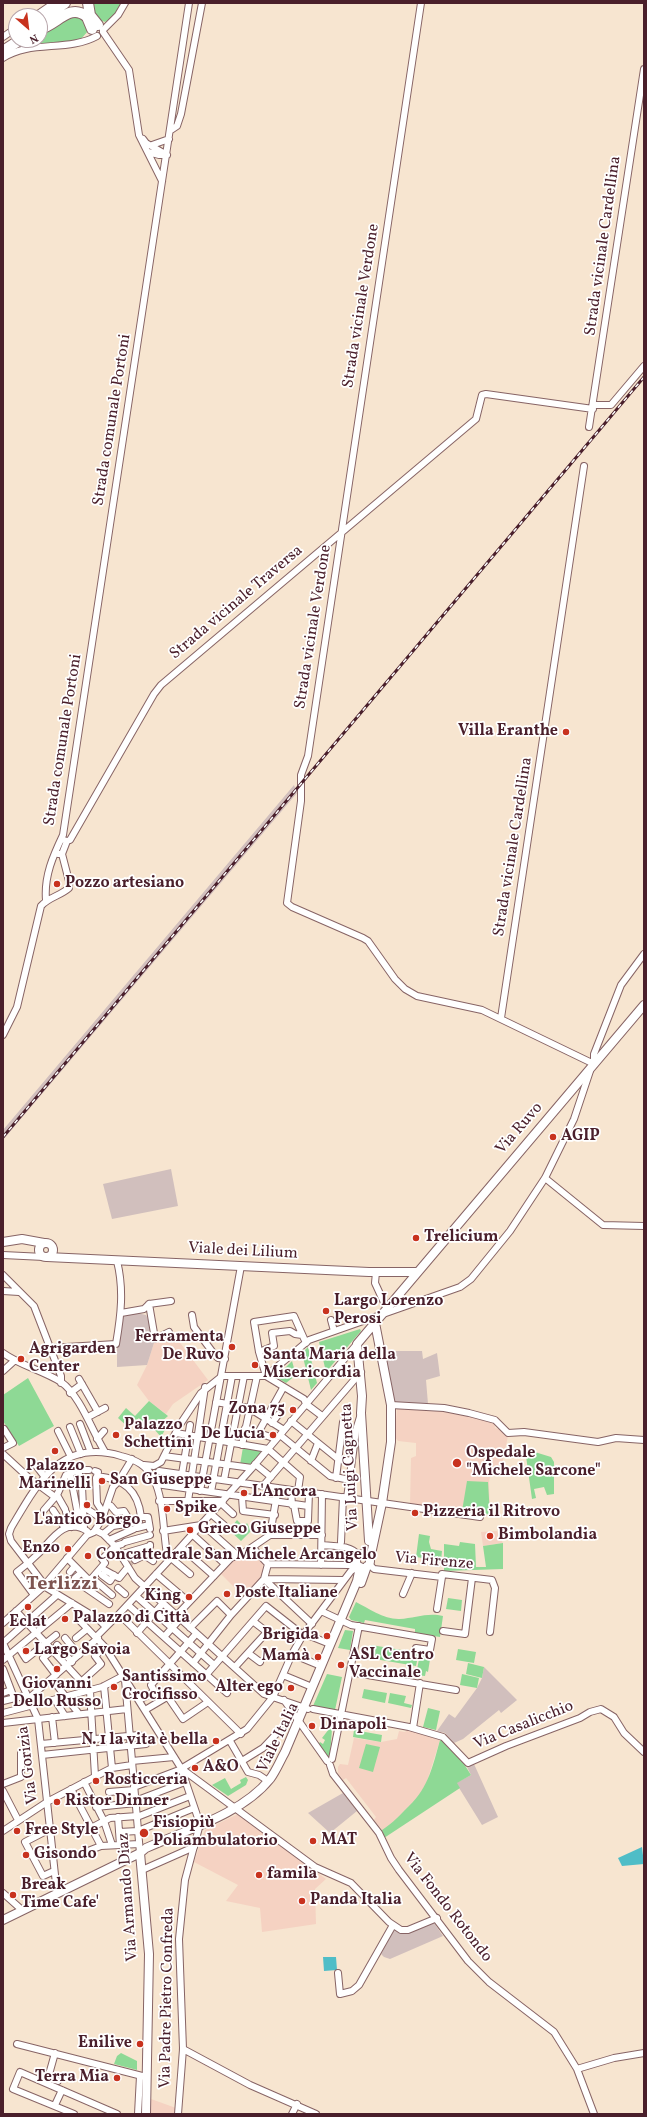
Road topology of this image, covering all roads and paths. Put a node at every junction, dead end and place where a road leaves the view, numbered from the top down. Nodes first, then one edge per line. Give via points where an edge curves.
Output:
1 (65, 3) edge
2 (76, 3) edge
3 (88, 3) edge
4 (125, 3) edge
5 (189, 3) edge
6 (202, 3) edge
7 (421, 3) edge
8 (48, 15) edge
9 (48, 22) edge
10 (48, 26) edge
11 (98, 31) junction
12 (3, 58) edge
13 (644, 69) edge
14 (171, 130) junction
15 (139, 135) junction
16 (169, 139) junction
17 (152, 145) junction
18 (148, 152) junction
19 (166, 155) junction
20 (162, 181) junction
21 (644, 366) edge
22 (593, 407) junction
23 (589, 427) dead end
24 (584, 466) dead end
25 (341, 534) junction
26 (64, 841) junction
27 (55, 852) junction
28 (62, 854) junction
29 (46, 900) junction
30 (644, 954) edge
31 (644, 1005) edge
32 (501, 1018) junction
33 (3, 1035) edge
34 (593, 1065) junction
35 (545, 1178) junction
36 (644, 1226) edge
37 (3, 1242) edge
38 (43, 1251) junction
39 (3, 1255) edge
40 (68, 1258) junction
41 (117, 1261) junction
42 (241, 1266) junction
43 (376, 1272) junction
44 (417, 1272) junction
45 (3, 1275) edge
46 (3, 1291) edge
47 (19, 1292) junction
48 (171, 1300) dead end
49 (149, 1304) junction
50 (385, 1311) junction
51 (121, 1313) junction
52 (192, 1315) dead end
53 (331, 1320) dead end
54 (358, 1323) junction
55 (370, 1326) junction
56 (303, 1331) junction
57 (334, 1331) junction
58 (169, 1332) dead end
59 (306, 1343) junction
60 (357, 1344) junction
61 (50, 1348) junction
62 (259, 1352) junction
63 (3, 1353) edge
64 (224, 1359) junction
65 (14, 1361) junction
66 (3, 1371) edge
67 (361, 1372) junction
68 (222, 1376) junction
69 (232, 1376) junction
70 (244, 1376) junction
71 (257, 1376) junction
72 (266, 1376) junction
73 (62, 1383) junction
74 (205, 1387) junction
75 (283, 1388) junction
76 (70, 1393) junction
77 (305, 1401) junction
78 (216, 1402) junction
79 (228, 1404) junction
80 (391, 1405) junction
81 (238, 1406) junction
82 (105, 1408) dead end
83 (249, 1408) junction
84 (98, 1412) junction
85 (361, 1413) junction
86 (278, 1415) dead end
87 (322, 1416) junction
88 (88, 1417) junction
89 (266, 1419) junction
90 (291, 1421) junction
91 (343, 1422) dead end
92 (272, 1423) junction
93 (80, 1424) dead end
94 (190, 1424) dead end
95 (70, 1427) dead end
96 (5, 1428) edge
97 (245, 1428) junction
98 (58, 1431) dead end
99 (104, 1431) dead end
100 (258, 1432) junction
101 (176, 1433) junction
102 (307, 1434) junction
103 (188, 1435) junction
104 (280, 1435) junction
105 (198, 1437) junction
106 (97, 1439) junction
107 (210, 1439) junction
108 (644, 1440) edge
109 (221, 1441) junction
110 (231, 1443) junction
111 (318, 1443) junction
112 (242, 1445) junction
113 (3, 1448) edge
114 (295, 1448) junction
115 (268, 1449) junction
116 (90, 1450) dead end
117 (104, 1452) junction
118 (3, 1454) edge
119 (81, 1454) junction
120 (70, 1457) junction
121 (163, 1459) junction
122 (184, 1459) junction
123 (338, 1459) junction
124 (133, 1460) junction
125 (194, 1460) junction
126 (311, 1461) junction
127 (352, 1461) junction
128 (206, 1462) junction
129 (283, 1462) junction
130 (34, 1463) dead end
131 (217, 1463) junction
132 (144, 1465) junction
133 (227, 1465) junction
134 (253, 1466) junction
135 (78, 1470) junction
136 (159, 1471) junction
137 (70, 1473) junction
138 (94, 1473) junction
139 (182, 1474) junction
140 (44, 1476) junction
141 (192, 1476) junction
142 (203, 1477) junction
143 (271, 1477) junction
144 (336, 1478) junction
145 (214, 1479) junction
146 (224, 1480) junction
147 (350, 1480) junction
148 (118, 1482) junction
149 (155, 1482) junction
150 (239, 1483) junction
151 (37, 1484) junction
152 (96, 1485) junction
153 (82, 1486) junction
154 (263, 1486) junction
155 (278, 1488) junction
156 (190, 1489) junction
157 (291, 1490) junction
158 (200, 1491) junction
159 (298, 1491) junction
160 (211, 1492) junction
161 (309, 1492) junction
162 (322, 1494) junction
163 (228, 1495) junction
164 (56, 1496) junction
165 (242, 1497) junction
166 (345, 1498) junction
167 (188, 1501) junction
168 (366, 1501) junction
169 (159, 1502) junction
170 (222, 1502) junction
171 (276, 1502) junction
172 (382, 1504) junction
173 (109, 1505) junction
174 (293, 1505) junction
175 (393, 1505) junction
176 (308, 1506) junction
177 (84, 1507) junction
178 (211, 1514) junction
179 (233, 1514) dead end
180 (275, 1515) junction
181 (103, 1516) junction
182 (480, 1517) dead end
183 (379, 1519) junction
184 (129, 1520) dead end
185 (82, 1524) junction
186 (202, 1524) junction
187 (224, 1525) dead end
188 (137, 1526) junction
189 (68, 1527) junction
190 (377, 1529) junction
191 (3, 1530) edge
192 (95, 1530) junction
193 (164, 1531) junction
194 (10, 1532) junction
195 (103, 1534) junction
196 (192, 1534) junction
197 (270, 1535) junction
198 (322, 1535) junction
199 (150, 1536) junction
200 (109, 1540) junction
201 (369, 1541) junction
202 (341, 1542) dead end
203 (322, 1545) junction
204 (115, 1546) junction
205 (181, 1547) junction
206 (252, 1548) junction
207 (124, 1554) junction
208 (237, 1555) junction
209 (360, 1555) junction
210 (144, 1557) junction
211 (67, 1558) junction
212 (171, 1558) junction
213 (153, 1561) dead end
214 (28, 1563) junction
215 (131, 1563) junction
216 (225, 1564) junction
217 (268, 1564) junction
218 (321, 1565) junction
219 (363, 1565) junction
220 (75, 1566) junction
221 (102, 1571) junction
222 (70, 1572) dead end
223 (82, 1573) junction
224 (412, 1573) junction
225 (156, 1574) junction
226 (190, 1574) dead end
227 (214, 1576) junction
228 (442, 1577) junction
229 (75, 1578) dead end
230 (90, 1578) junction
231 (472, 1578) junction
232 (264, 1579) junction
233 (344, 1580) junction
234 (44, 1585) junction
235 (144, 1587) junction
236 (118, 1588) dead end
237 (125, 1594) dead end
238 (403, 1594) dead end
239 (34, 1595) junction
240 (57, 1595) junction
241 (112, 1595) dead end
242 (136, 1596) junction
243 (189, 1602) junction
244 (163, 1603) junction
245 (72, 1604) junction
246 (108, 1604) dead end
247 (128, 1605) junction
248 (437, 1609) dead end
249 (16, 1611) junction
250 (321, 1611) junction
251 (155, 1613) junction
252 (119, 1614) junction
253 (231, 1615) junction
254 (178, 1617) junction
255 (79, 1620) dead end
256 (343, 1621) junction
257 (147, 1622) junction
258 (254, 1622) junction
259 (3, 1623) edge
260 (27, 1623) junction
261 (312, 1624) junction
262 (359, 1626) junction
263 (106, 1627) junction
264 (87, 1628) junction
265 (172, 1628) junction
266 (190, 1628) junction
267 (443, 1631) dead end
268 (490, 1632) dead end
269 (36, 1633) junction
270 (137, 1633) junction
271 (196, 1634) junction
272 (304, 1634) junction
273 (56, 1635) dead end
274 (97, 1637) junction
275 (164, 1637) junction
276 (65, 1638) dead end
277 (76, 1638) dead end
278 (3, 1643) edge
279 (188, 1643) junction
280 (24, 1644) junction
281 (46, 1644) junction
282 (330, 1644) junction
283 (209, 1645) junction
284 (55, 1647) junction
285 (18, 1648) junction
286 (105, 1648) junction
287 (416, 1648) dead end
288 (180, 1652) junction
289 (34, 1654) junction
290 (201, 1654) junction
291 (248, 1654) junction
292 (292, 1654) junction
293 (79, 1655) junction
294 (222, 1656) junction
295 (6, 1658) edge
296 (260, 1662) dead end
297 (193, 1663) junction
298 (69, 1664) junction
299 (169, 1664) junction
300 (214, 1666) junction
301 (321, 1666) junction
302 (235, 1667) junction
303 (3, 1669) edge
304 (350, 1672) junction
305 (206, 1675) junction
306 (283, 1675) junction
307 (54, 1677) junction
308 (124, 1677) junction
309 (81, 1682) junction
310 (420, 1683) junction
311 (104, 1686) junction
312 (312, 1687) junction
313 (11, 1690) junction
314 (456, 1690) dead end
315 (90, 1691) junction
316 (154, 1692) junction
317 (3, 1693) edge
318 (227, 1693) dead end
319 (28, 1697) junction
320 (66, 1697) junction
321 (273, 1697) junction
322 (14, 1698) junction
323 (55, 1700) junction
324 (139, 1700) junction
325 (159, 1700) junction
326 (284, 1700) junction
327 (3, 1701) edge
328 (208, 1702) junction
329 (32, 1706) junction
330 (127, 1709) junction
331 (308, 1709) junction
332 (145, 1710) junction
333 (107, 1711) junction
334 (3, 1713) edge
335 (91, 1713) junction
336 (79, 1714) junction
337 (342, 1714) junction
338 (65, 1716) junction
339 (52, 1717) junction
340 (38, 1719) junction
341 (3, 1723) edge
342 (300, 1724) junction
343 (413, 1728) junction
344 (280, 1730) dead end
345 (240, 1734) junction
346 (139, 1735) dead end
347 (130, 1736) junction
348 (109, 1738) junction
349 (93, 1739) junction
350 (230, 1741) junction
351 (54, 1743) junction
352 (41, 1744) junction
353 (146, 1744) dead end
354 (131, 1746) junction
355 (110, 1748) junction
356 (94, 1750) junction
357 (644, 1752) edge
358 (22, 1753) dead end
359 (42, 1755) junction
360 (174, 1757) junction
361 (242, 1761) junction
362 (330, 1762) junction
363 (132, 1763) junction
364 (112, 1768) junction
365 (181, 1768) junction
366 (96, 1776) junction
367 (268, 1780) junction
368 (84, 1782) junction
369 (186, 1782) junction
370 (3, 1784) edge
371 (134, 1788) junction
372 (71, 1789) junction
373 (3, 1791) edge
374 (109, 1792) dead end
375 (190, 1796) junction
376 (47, 1802) junction
377 (135, 1802) junction
378 (96, 1806) junction
379 (194, 1808) junction
380 (237, 1809) junction
381 (137, 1816) junction
382 (118, 1817) junction
383 (18, 1820) junction
384 (104, 1821) junction
385 (200, 1827) junction
386 (91, 1828) junction
387 (50, 1829) junction
388 (138, 1830) junction
389 (3, 1831) edge
390 (119, 1832) junction
391 (139, 1844) junction
392 (112, 1845) junction
393 (120, 1845) junction
394 (101, 1846) junction
395 (194, 1847) junction
396 (88, 1851) dead end
397 (140, 1853) junction
398 (142, 1870) junction
399 (54, 1871) junction
400 (3, 1893) edge
401 (57, 1893) junction
402 (22, 1910) junction
403 (437, 1918) junction
404 (3, 1920) edge
405 (393, 1925) junction
406 (338, 1973) dead end
407 (17, 2044) dead end
408 (183, 2049) junction
409 (55, 2053) junction
410 (644, 2053) edge
411 (577, 2069) junction
412 (143, 2077) junction
413 (58, 2081) dead end
414 (62, 2090) junction
415 (297, 2104) junction
416 (55, 2105) junction
417 (109, 2113) edge
418 (74, 2114) edge
419 (118, 2114) edge
420 (138, 2114) edge
421 (146, 2114) edge
422 (178, 2114) edge
423 (292, 2114) edge
424 (316, 2114) edge
425 (594, 2114) edge

1 - 8 highway
2 - 9 highway
3 - 11 highway via 90,15
4 - 11 street via 112,22
5 - 14 street, Strada comunale Portoni
6 - 14 street via 181,114 177,126
7 - 25 street, Strada vicinale Verdone
10 - 11 highway via 71,11 78,11 87,17
11 - 12 street via 82,42 21,50
11 - 15 street via 129,70
13 - 22 street, Strada vicinale Cardellina
14 - 16 street, Strada comunale Portoni
15 - 17 street via 146,143
15 - 18 street
16 - 17 street
16 - 19 street, Strada comunale Portoni
17 - 19 street
18 - 19 street via 159,156
18 - 20 street
19 - 20 street, Strada comunale Portoni
20 - 26 street, Strada comunale Portoni
21 - 22 street, Strada vicinale Traversa via 611,405
22 - 23 street, Strada vicinale Cardellina
22 - 25 street, Strada vicinale Traversa via 484,394 476,420
24 - 32 street, Strada vicinale Cardellina
25 - 26 street, Strada vicinale Traversa via 161,685 70,840
25 - 32 street, Strada vicinale Verdone via 308,756 301,775 301,801 287,903 368,941 395,979 417,996 474,1008
26 - 27 street
26 - 28 street
27 - 28 street
27 - 29 street via 46,878
28 - 29 street via 69,888 63,894
29 - 33 street via 37,918 17,1006
30 - 34 street via 621,985 594,1054
31 - 34 main road, Via Ruvo
32 - 34 street, Strada vicinale Verdone
34 - 35 street via 574,1119
34 - 44 main road, Via Ruvo
35 - 36 street via 603,1225
35 - 50 street via 510,1231 467,1284
37 - 38 main road via 24,1239
38 - 39 street via 32,1255
38 - 40 main road, Viale dei Lilium
38 - 40 main road, Viale dei Lilium via 52,1254 53,1250
40 - 41 main road, Viale dei Lilium
41 - 42 main road, Viale dei Lilium
41 - 51 street via 121,1277
42 - 43 main road, Viale dei Lilium
42 - 64 street
43 - 44 main road, Viale dei Lilium
43 - 50 street via 375,1283
44 - 50 main road, Via Ruvo
45 - 47 street
46 - 47 street
47 - 61 street via 34,1306
48 - 49 street
49 - 51 street via 144,1309
49 - 58 street via 155,1339
50 - 55 main road, Via Ruvo
51 - 61 street via 116,1344
52 - 64 street via 194,1327 206,1344 218,1358
53 - 57 street
54 - 55 street
54 - 55 street
54 - 57 street
55 - 60 main road, Via Ruvo
55 - 80 main road, Viale Italia via 377,1338
56 - 59 street
56 - 62 street via 295,1334 290,1330 272,1333 274,1346
56 - 62 street via 294,1316 254,1322
57 - 59 street
59 - 72 street
60 - 67 main road, Via Luigi Cagnetta
60 - 77 street
61 - 73 street
62 - 72 street
63 - 65 street
64 - 68 street
65 - 66 street
65 - 73 street
67 - 85 main road, Via Luigi Cagnetta
67 - 87 street
68 - 69 street
68 - 74 street
68 - 78 street
69 - 70 street
69 - 79 street
70 - 71 street
70 - 81 street
71 - 72 street
71 - 83 street
72 - 75 street
73 - 76 street
74 - 101 street
74 - 105 street
75 - 77 street
75 - 89 street
76 - 84 street via 81,1382
76 - 88 street
77 - 87 street
77 - 90 street
78 - 79 street
78 - 107 street
79 - 81 street
79 - 109 street
80 - 108 street via 444,1408 463,1412 495,1420 508,1432 598,1442 616,1438
80 - 172 main road, Viale Italia via 391,1442
81 - 83 street
81 - 110 street
82 - 84 street
83 - 89 street
83 - 97 street
84 - 88 street
85 - 127 street
85 - 168 main road, Via Luigi Cagnetta
86 - 92 street
87 - 102 street
88 - 106 street via 94,1425
89 - 92 street
89 - 100 street
90 - 102 street
90 - 104 street
91 - 123 street
92 - 104 street
93 - 116 street
94 - 103 street
95 - 119 street
96 - 113 street via 13,1443
97 - 100 street
97 - 112 street
98 - 120 street
99 - 106 street
100 - 104 street
101 - 103 street
101 - 121 street
102 - 111 street
102 - 114 street
103 - 105 street
103 - 122 street
104 - 114 street
104 - 115 street
105 - 107 street
105 - 125 street
106 - 117 street
107 - 109 street
107 - 128 street
109 - 110 street
109 - 131 street
110 - 112 street
110 - 133 street
111 - 123 street
111 - 126 street
112 - 115 street
114 - 126 street
114 - 129 street
115 - 129 street
115 - 134 street
117 - 119 street
117 - 124 street
118 - 151 street
119 - 120 street
120 - 140 street
121 - 122 street
121 - 132 street via 154,1466
121 - 136 street
122 - 125 street
122 - 139 street
123 - 127 street
123 - 144 street
124 - 132 street
124 - 148 street
125 - 128 street
125 - 141 street
126 - 144 street
127 - 147 street
128 - 131 street
128 - 142 street
129 - 143 street
129 - 159 street via 300,1477
130 - 140 street
131 - 133 street
131 - 145 street
132 - 149 street
133 - 134 street
133 - 146 street
134 - 143 street
134 - 150 street
135 - 137 street
135 - 138 street
135 - 153 street
136 - 139 street
136 - 149 street
137 - 164 street via 65,1476
137 - 185 street
138 - 148 street via 98,1472 97,1476
138 - 152 street
139 - 141 street
140 - 151 street
141 - 142 street
141 - 156 street
142 - 145 street
142 - 158 street
143 - 154 street
144 - 147 street
145 - 146 street
145 - 160 street
146 - 150 street
147 - 166 street
148 - 173 street via 113,1487
148 - 199 street via 131,1490 138,1501 141,1517 148,1517
149 - 156 street
149 - 169 street
150 - 154 street
150 - 163 street
151 - 164 street
151 - 194 street
152 - 153 street
152 - 181 street via 97,1503
153 - 177 street
154 - 155 street
155 - 157 street
155 - 171 street
156 - 158 street
156 - 167 street
157 - 159 street
157 - 174 street
158 - 160 street
159 - 161 street
160 - 163 street
161 - 162 street
161 - 176 street
162 - 166 street
162 - 198 street
163 - 165 street
163 - 170 street
164 - 189 street via 66,1511
164 - 189 street via 49,1509
165 - 171 street
165 - 180 street via 243,1511
166 - 168 street
166 - 202 street
167 - 169 street
167 - 170 street
168 - 172 street
168 - 201 main road, Via Luigi Cagnetta
169 - 193 street
170 - 178 street
170 - 179 street
171 - 174 street
171 - 180 street
172 - 175 street
172 - 183 main road, Viale Italia
173 - 181 street
173 - 184 street via 116,1512 124,1511
174 - 176 street
174 - 176 street via 297,1521 308,1521
175 - 182 street
175 - 183 street
177 - 181 street
177 - 185 street
178 - 186 street
178 - 187 street
180 - 197 street
181 - 192 street
183 - 190 main road, Viale Italia
185 - 189 street
186 - 193 street
186 - 196 street
186 - 208 street
188 - 195 street via 113,1526
188 - 199 street
188 - 200 street
189 - 214 street via 55,1533
190 - 201 main road
190 - 219 main road, Viale Italia
191 - 194 street
192 - 195 street, Via Casalicchio
192 - 211 street via 87,1535
193 - 212 street via 167,1554
194 - 214 street via 11,1541
195 - 200 street, Via Casalicchio
196 - 205 street
196 - 216 street
197 - 198 street
197 - 206 street
198 - 203 street
199 - 204 street
199 - 207 street
199 - 210 street
200 - 204 street, Via Casalicchio
201 - 209 main road
203 - 209 street via 347,1548
203 - 218 street
204 - 207 street, Via Casalicchio
204 - 221 street via 102,1559 106,1563
205 - 212 street
205 - 227 street
206 - 208 street
206 - 217 street
207 - 215 street, Via Casalicchio
208 - 216 street
209 - 219 main road via 366,1555
210 - 213 street
210 - 215 street
211 - 220 street
211 - 234 street
212 - 225 street
212 - 226 street
214 - 234 street
214 - 239 street via 17,1572
215 - 221 street via 118,1578
215 - 235 street, Via Casalicchio
216 - 227 street
217 - 218 street, Via Firenze
217 - 232 street
218 - 219 street, Via Firenze
219 - 224 street, Via Firenze via 374,1569
219 - 233 street
219 - 256 main road, Viale Italia
220 - 222 street
220 - 223 street
221 - 230 street
223 - 229 street
223 - 230 street
224 - 228 street, Via Firenze
224 - 238 street
225 - 235 street
225 - 243 street
227 - 243 street
228 - 231 street, Via Firenze via 442,1574
228 - 248 street
230 - 241 street
230 - 246 street via 80,1584
231 - 267 street via 465,1634
231 - 268 street, Via Firenze via 492,1580 496,1588
232 - 233 street
232 - 253 street
232 - 261 street
233 - 250 street
234 - 239 street
234 - 240 street
235 - 242 street
235 - 244 street, Via Casalicchio
236 - 237 street
239 - 249 street
240 - 245 street
240 - 260 street
242 - 247 street
242 - 251 street
243 - 254 street
244 - 251 street
244 - 254 street, Via Casalicchio
245 - 263 street via 98,1619
245 - 269 street
247 - 252 street
247 - 257 street
249 - 259 street
249 - 260 street
250 - 256 street
250 - 261 street
251 - 257 street
251 - 265 street
252 - 263 street
252 - 270 street
253 - 266 street via 217,1601
253 - 283 street
254 - 265 street
254 - 266 street, Via Casalicchio
255 - 264 street
256 - 262 street
256 - 282 main road, Viale Italia
256 - 331 main road, Viale Italia
257 - 270 street
257 - 275 street
258 - 272 street via 266,1606
258 - 291 street via 267,1632
258 - 294 street
260 - 269 street
260 - 278 street
261 - 272 street
262 - 287 street via 432,1639 430,1650
262 - 304 street
263 - 274 street
264 - 274 street
264 - 277 street
265 - 275 street
265 - 279 street
266 - 271 street, Via Casalicchio
269 - 280 street
269 - 281 street
270 - 299 street
271 - 279 street
271 - 283 street, Via Casalicchio
272 - 282 street
272 - 292 street
273 - 281 street
274 - 286 street
274 - 293 street
275 - 288 street
276 - 293 street
278 - 295 street, Via Gorizia
279 - 288 street
279 - 290 street
280 - 285 street
280 - 289 street
281 - 284 street
281 - 289 street
282 - 301 main road, Viale Italia
283 - 290 street
283 - 294 street, Via Casalicchio
284 - 298 street
284 - 307 street via 43,1658
285 - 289 street via 26,1659
285 - 295 street
286 - 308 street
286 - 309 street via 95,1656 101,1664
288 - 297 street
288 - 299 street
290 - 297 street
290 - 300 street
291 - 296 street
291 - 302 street
292 - 301 street
292 - 306 street
293 - 298 street
294 - 300 street
294 - 302 street, Via Casalicchio
295 - 319 street, Via Gorizia
297 - 305 street
298 - 307 street
298 - 309 street
299 - 316 street via 151,1685
299 - 328 street
300 - 305 street
301 - 312 main road, Viale Italia
302 - 321 street, Via Casalicchio via 264,1694
303 - 313 street
304 - 310 street
304 - 337 street
305 - 318 street
306 - 312 street
306 - 321 street
307 - 319 street
307 - 320 street
308 - 311 street
308 - 324 street
308 - 330 street, Via Armando Diaz
309 - 315 street
310 - 314 street
310 - 343 street
311 - 315 street
311 - 333 street
312 - 331 main road, Viale Italia
313 - 317 street
313 - 322 street
315 - 320 street
315 - 335 street
316 - 324 street
316 - 325 street
319 - 322 street
319 - 329 street, Via Gorizia
320 - 323 street
320 - 336 street
321 - 326 street, Via Casalicchio
321 - 345 street
322 - 327 street
323 - 329 street
323 - 338 street
324 - 332 street
325 - 328 street via 170,1695 183,1719
325 - 332 street
326 - 331 street, Via Casalicchio
326 - 342 street, Via Fondo Rotondo
328 - 345 street
329 - 334 street
329 - 340 street, Via Gorizia
330 - 333 street
330 - 347 street, Via Armando Diaz
331 - 337 street, Via Casalicchio
331 - 342 main road, Viale Italia
332 - 360 street
333 - 335 street
333 - 348 street
335 - 336 street
335 - 349 street
336 - 338 street
337 - 343 street, Via Casalicchio
337 - 362 street
338 - 339 street
339 - 340 street
339 - 351 street
340 - 341 street
340 - 352 street, Via Gorizia
342 - 362 street, Via Fondo Rotondo
342 - 367 main road, Viale Italia
342 - 380 main road, Viale Italia via 275,1781 260,1795
343 - 357 street, Via Casalicchio via 447,1739 468,1763 601,1709 614,1717 624,1732
344 - 361 street via 264,1748
345 - 350 street
346 - 347 street
347 - 348 street
347 - 354 street, Via Armando Diaz
348 - 349 street
348 - 355 street
349 - 351 street
349 - 356 street
350 - 361 street
350 - 365 street
351 - 352 street
352 - 359 street, Via Gorizia
353 - 354 street
354 - 355 street
354 - 363 street, Via Armando Diaz
355 - 356 street
355 - 364 street
356 - 359 street
356 - 366 street
358 - 370 street via 21,1777
359 - 376 street, Via Gorizia
360 - 363 street
360 - 365 street
361 - 367 street via 248,1772
362 - 403 street, Via Fondo Rotondo via 333,1774 379,1833 399,1870
363 - 364 street
363 - 371 street, Via Armando Diaz
364 - 366 street
365 - 369 street
365 - 371 street
365 - 380 street
366 - 368 street
367 - 380 main road, Viale Italia
368 - 372 street
368 - 378 street
369 - 375 street
369 - 377 street
371 - 374 street
371 - 377 street, Via Armando Diaz
372 - 376 street
372 - 386 street
373 - 383 street
375 - 379 street
375 - 381 street
376 - 383 street
376 - 387 street, Via Gorizia
377 - 378 street
377 - 381 street, Via Armando Diaz
378 - 384 street
379 - 385 street
379 - 388 street
380 - 385 main road, Viale Italia
380 - 405 street via 315,1867 351,1883
381 - 382 street
381 - 388 street, Via Armando Diaz
382 - 384 street
382 - 390 street
383 - 389 street
384 - 386 street
384 - 392 street
385 - 395 street, Via Padre Pietro Confreda
385 - 397 main road, Viale Italia via 148,1852
386 - 394 street
387 - 399 street, Via Gorizia
387 - 399 street via 25,1842 43,1876
388 - 390 street
388 - 391 street, Via Armando Diaz
390 - 393 street
391 - 393 street
391 - 397 street, Via Armando Diaz
392 - 393 street
392 - 394 street
394 - 396 street
395 - 398 street
395 - 408 street, Via Padre Pietro Confreda via 185,1880 179,1938
397 - 398 main road, Via Armando Diaz
397 - 401 main road, Viale Italia
398 - 412 main road, Via Armando Diaz via 148,1954
399 - 401 street, Via Gorizia
400 - 402 street
401 - 402 main road, Viale Italia
402 - 404 main road, Viale Italia
403 - 405 street via 407,1931
403 - 411 street, Via Fondo Rotondo via 468,1961 489,1982 554,2032
405 - 406 street via 356,1989 340,1994
407 - 409 street
408 - 415 street via 250,2085
408 - 422 street, Via Padre Pietro Confreda
409 - 412 street
409 - 413 street via 48,2078
410 - 411 street via 614,2058
411 - 425 street, Via Fondo Rotondo
412 - 420 street
412 - 421 main road, Via Armando Diaz
414 - 416 street
414 - 416 street via 20,2072 13,2088
414 - 417 street
415 - 423 street
415 - 424 street
416 - 418 street
417 - 419 street

